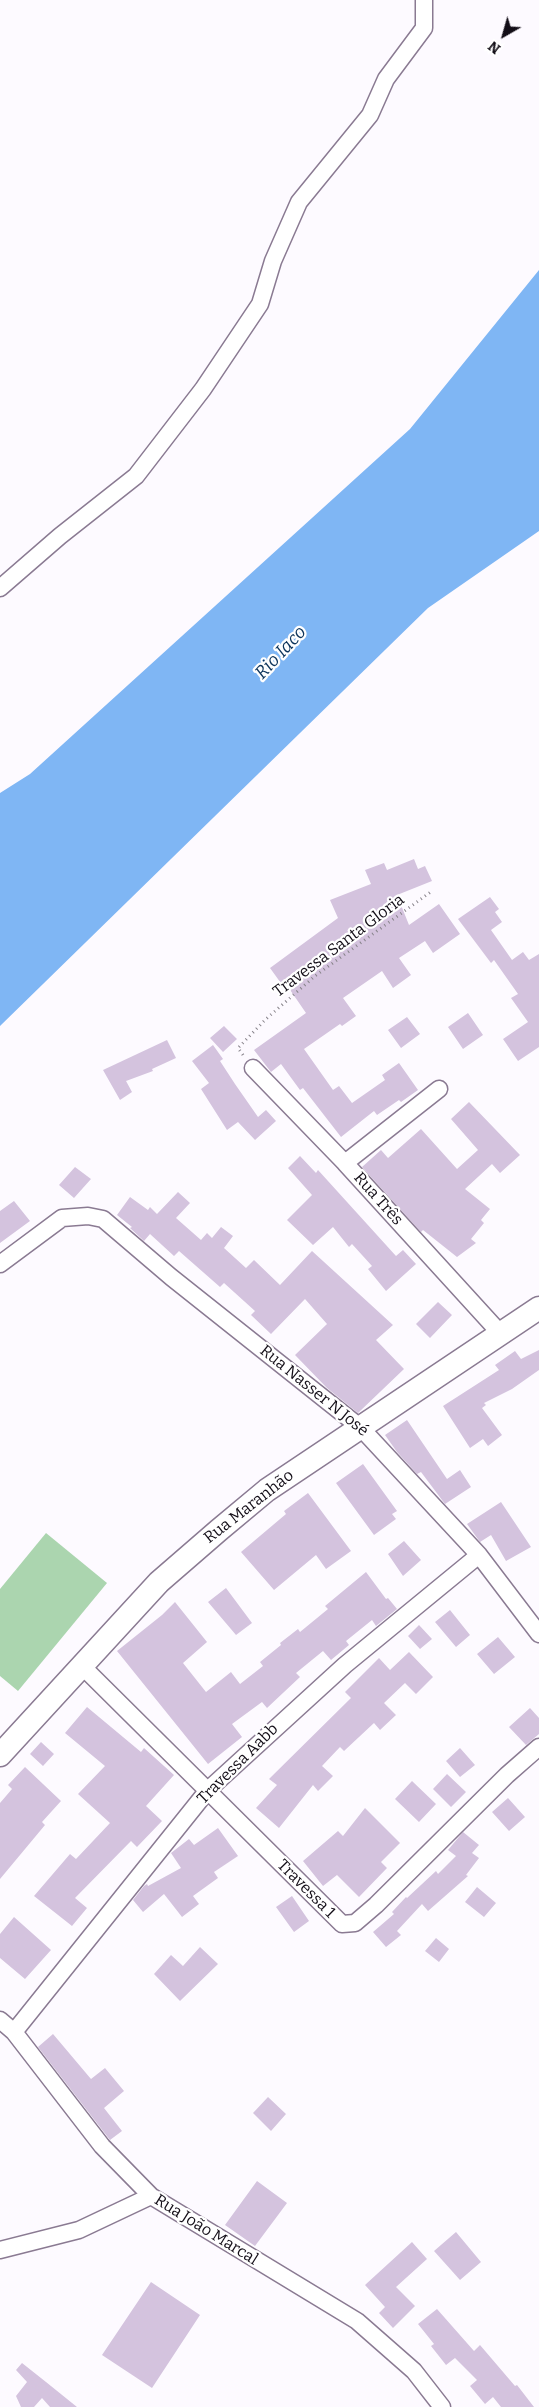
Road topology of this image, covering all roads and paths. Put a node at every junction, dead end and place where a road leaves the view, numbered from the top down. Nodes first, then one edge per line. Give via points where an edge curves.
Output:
1 (424, 0) edge
2 (0, 588) edge
3 (432, 891) dead end
4 (252, 1068) joint
5 (439, 1090) dead end
6 (345, 1163) junction
7 (0, 1264) edge
8 (539, 1308) edge
9 (500, 1333) junction
10 (361, 1428) junction
11 (479, 1555) junction
12 (539, 1634) edge
13 (81, 1665) junction
14 (539, 1747) edge
15 (0, 1755) edge
16 (208, 1790) junction
17 (0, 2020) edge
18 (14, 2032) junction
19 (151, 2196) junction
20 (0, 2250) edge
21 (442, 2407) edge

1 - 2 street via 424,28 386,79 370,114 300,202 272,261 260,304 203,389 136,476
3 - 4 path, Travessa Santa Gloria via 315,976 266,1019 238,1048
4 - 6 street, Rua Três
5 - 6 street
6 - 9 street, Rua Três
7 - 10 street, Rua Nasser N José via 62,1218 88,1216 103,1219
8 - 9 street, Rua Maranhão
9 - 10 street, Rua Maranhão
10 - 11 street, Rua Nasser N José
10 - 13 street, Rua Maranhão via 267,1490 218,1530 159,1582
11 - 12 street, Rua Nasser N José
11 - 16 street, Travessa Aabb via 345,1665
13 - 15 street, Rua Maranhão
13 - 16 street, Travessa 1
14 - 16 street, Travessa 1 via 355,1923 342,1924
16 - 18 street, Travessa Aabb
17 - 18 street, Rua João Marcal
18 - 19 street, Rua João Marcal via 102,2146
19 - 20 street via 79,2230
19 - 21 street, Rua João Marcal via 356,2322 414,2371

